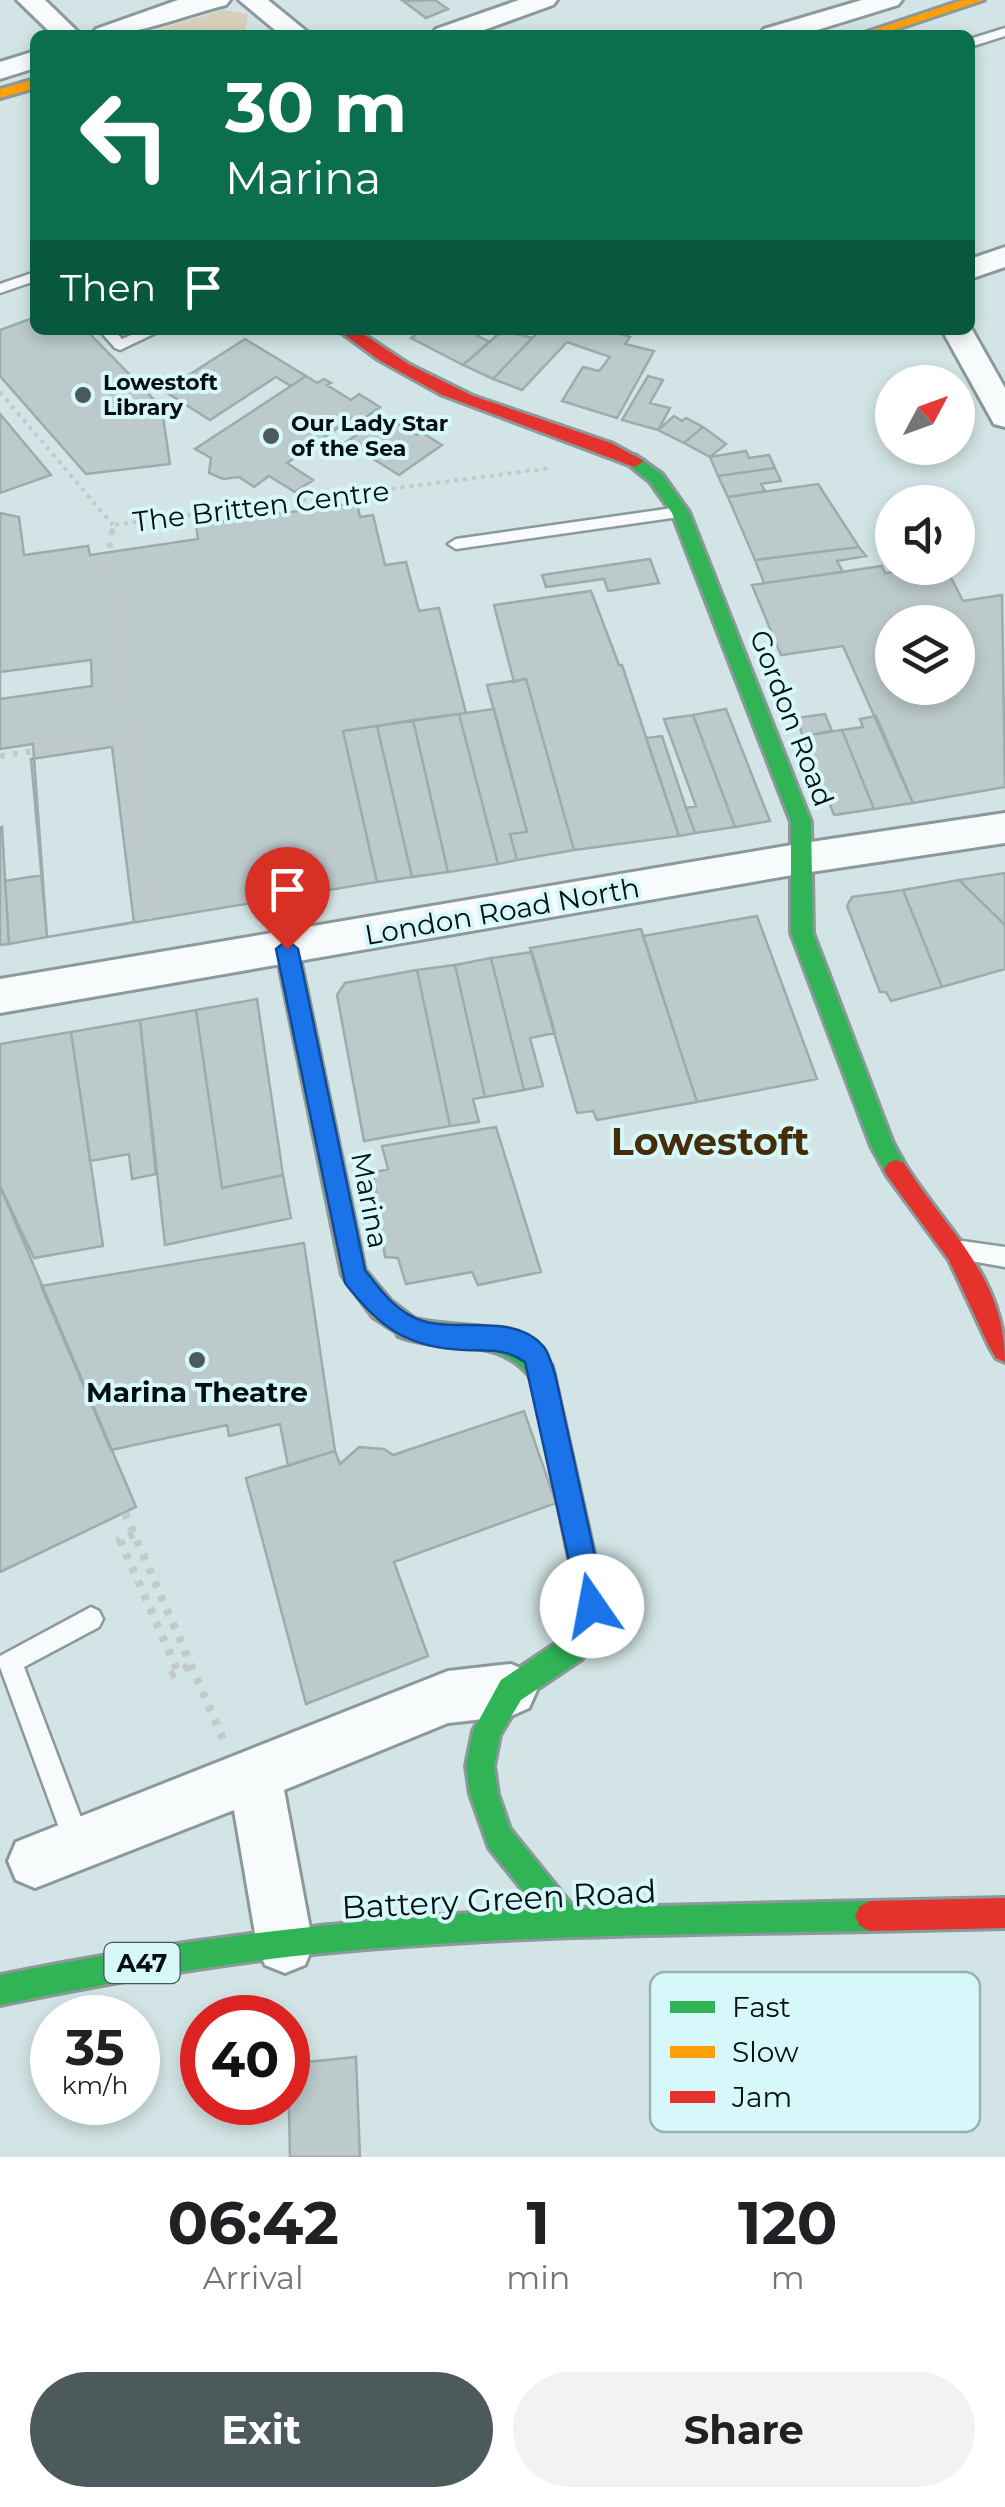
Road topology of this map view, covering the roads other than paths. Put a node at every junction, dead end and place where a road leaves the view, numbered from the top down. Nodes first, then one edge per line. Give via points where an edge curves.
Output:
1 (30, 0) edge
2 (217, 0) edge
3 (544, 0) edge
4 (889, 0) edge
5 (977, 0) edge
6 (254, 1) edge
7 (63, 30) edge
8 (119, 30) edge
9 (260, 30) edge
10 (292, 30) edge
11 (460, 30) edge
12 (790, 30) edge
13 (881, 30) edge
14 (1005, 32) edge
15 (975, 41) edge
16 (30, 61) edge
17 (0, 71) edge
18 (30, 85) edge
19 (0, 94) edge
20 (1005, 256) edge
21 (975, 268) edge
22 (30, 278) edge
23 (0, 289) edge
24 (111, 335) edge
25 (142, 335) edge
26 (354, 335) edge
27 (960, 335) edge
28 (1005, 417) edge
29 (680, 512) junction
30 (456, 544) dead end
31 (1005, 828) edge
32 (804, 858) junction
33 (287, 949) junction
34 (0, 996) edge
35 (956, 1250) junction
36 (1005, 1257) edge
37 (1005, 1350) edge
38 (91, 1618) dead end
39 (511, 1690) junction
40 (248, 1778) junction
41 (57, 1853) joint
42 (1005, 1913) edge
43 (566, 1921) junction
44 (286, 1945) junction
45 (0, 1990) edge

1 - 7 street
2 - 8 street
3 - 11 street
4 - 12 street
5 - 13 main road
6 - 9 street
6 - 10 street
14 - 15 lane
16 - 17 street
18 - 19 main road
20 - 21 street
22 - 23 lane
24 - 25 lane via 120,344
26 - 29 main road, Gordon Road via 408,370 497,412 590,440 625,458 656,477
27 - 28 street
29 - 30 lane
29 - 32 main road, Gordon Road via 801,822
31 - 32 street, London Road North
32 - 33 street, London Road North
32 - 35 main road, Gordon Road via 802,932 877,1130 913,1200
33 - 34 street, London Road North
33 - 39 main road, Marina via 354,1275 381,1310 416,1332 518,1343 534,1354 543,1374 592,1606 572,1649
35 - 36 lane
35 - 37 main road, Gordon Road
38 - 41 lane via 10,1661
39 - 40 street via 448,1697
39 - 43 main road, Marina via 486,1731 484,1794 500,1838
40 - 41 street
40 - 44 street
42 - 43 main road, Battery Green Road / A47
43 - 44 main road, Battery Green Road / A47
44 - 45 main road, Battery Green Road / A47 via 80,1971

